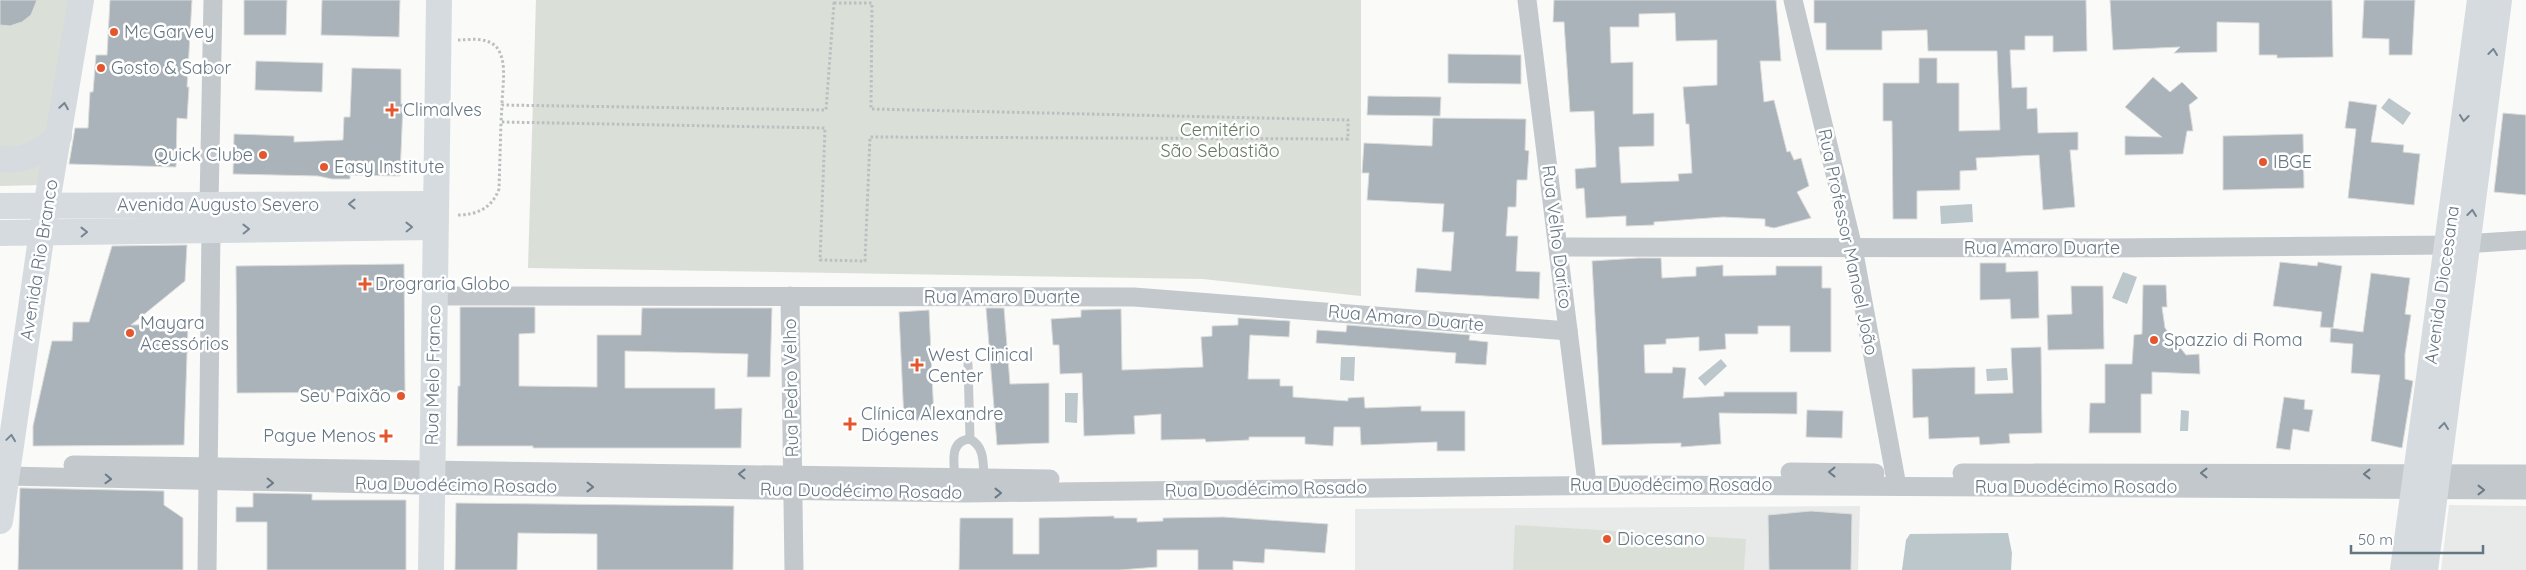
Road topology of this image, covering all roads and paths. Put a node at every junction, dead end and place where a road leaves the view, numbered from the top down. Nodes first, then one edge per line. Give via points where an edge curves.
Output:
1 (81, 0) edge
2 (213, 0) edge
3 (439, 0) edge
4 (1527, 0) edge
5 (1793, 0) edge
6 (2480, 0) edge
7 (2499, 0) edge
8 (439, 38) junction
9 (502, 105) junction
10 (501, 122) junction
11 (59, 136) junction
12 (0, 159) edge
13 (209, 204) junction
14 (0, 206) edge
15 (47, 206) junction
16 (436, 215) junction
17 (211, 230) junction
18 (42, 232) junction
19 (0, 233) edge
20 (2526, 240) edge
21 (2458, 244) junction
22 (1558, 247) junction
23 (1852, 248) junction
24 (434, 296) junction
25 (790, 296) junction
26 (1568, 331) junction
27 (968, 364) dead end
28 (970, 440) junction
29 (7, 470) junction
30 (209, 474) junction
31 (2526, 474) edge
32 (1586, 475) junction
33 (432, 478) junction
34 (954, 478) junction
35 (984, 479) junction
36 (1895, 480) junction
37 (2426, 482) junction
38 (793, 483) junction
39 (2526, 490) edge
40 (0, 521) edge
41 (207, 570) edge
42 (431, 570) edge
43 (794, 570) edge
44 (2403, 570) edge
45 (2425, 570) edge

11 -> 1 main road, Avenida Rio Branco
2 - 13 street
3 - 8 main road, Rua Melo Franco
4 - 22 street, Rua Velho Darico
5 - 23 street, Rua Professor Manoel João
6 -> 21 main road, Avenida Diocesana
21 -> 7 main road, Avenida Diocesana
8 - 9 path via 486,40 498,49 503,62
8 - 16 main road, Rua Melo Franco
9 - 10 path
9 - 10 path via 826,110 834,2 872,3 871,109 1348,120 1348,139 870,137 865,261 820,260 825,128
10 - 16 path via 499,189 495,199 469,215
11 - 12 main road via 30,157
11 - 15 main road, Avenida Rio Branco
13 - 15 main road, Avenida Augusto Severo
16 -> 13 main road, Avenida Augusto Severo
14 - 15 main road, Avenida Augusto Severo
15 - 18 main road, Avenida Rio Branco
17 -> 16 main road, Avenida Augusto Severo
16 - 24 main road, Rua Melo Franco
18 -> 17 main road, Avenida Augusto Severo
17 - 30 street
18 - 19 main road, Avenida Augusto Severo
29 -> 18 main road, Avenida Rio Branco
20 - 21 street, Rua Amaro Duarte
21 - 23 street, Rua Amaro Duarte
21 - 37 main road, Avenida Diocesana
22 - 23 street, Rua Amaro Duarte
22 - 26 street, Rua Velho Darico
23 - 36 street, Rua Professor Manoel João
24 - 25 street, Rua Amaro Duarte
24 - 33 main road, Rua Melo Franco
25 - 26 street, Rua Amaro Duarte via 1134,297
25 - 38 street, Rua Pedro Velho
26 - 32 street, Rua Velho Darico
27 - 28 lane
28 - 34 lane via 962,440 956,445
28 - 35 lane via 978,444 982,452
29 - 30 street, Rua Duodécimo Rosado
29 - 40 main road, Avenida Rio Branco
30 - 33 street, Rua Duodécimo Rosado
30 - 41 street
31 - 37 street, Rua Duodécimo Rosado
32 - 35 street, Rua Duodécimo Rosado
36 -> 32 street, Rua Duodécimo Rosado
33 - 38 street, Rua Duodécimo Rosado
33 - 42 main road, Rua Melo Franco
34 - 35 street, Rua Duodécimo Rosado
34 - 38 street, Rua Duodécimo Rosado
36 - 37 street, Rua Duodécimo Rosado
38 -> 36 street, Rua Duodécimo Rosado via 965,493
37 -> 39 street, Rua Duodécimo Rosado
37 - 44 main road, Avenida Diocesana
37 - 45 main road, Avenida Diocesana
38 - 43 street, Rua Pedro Velho

